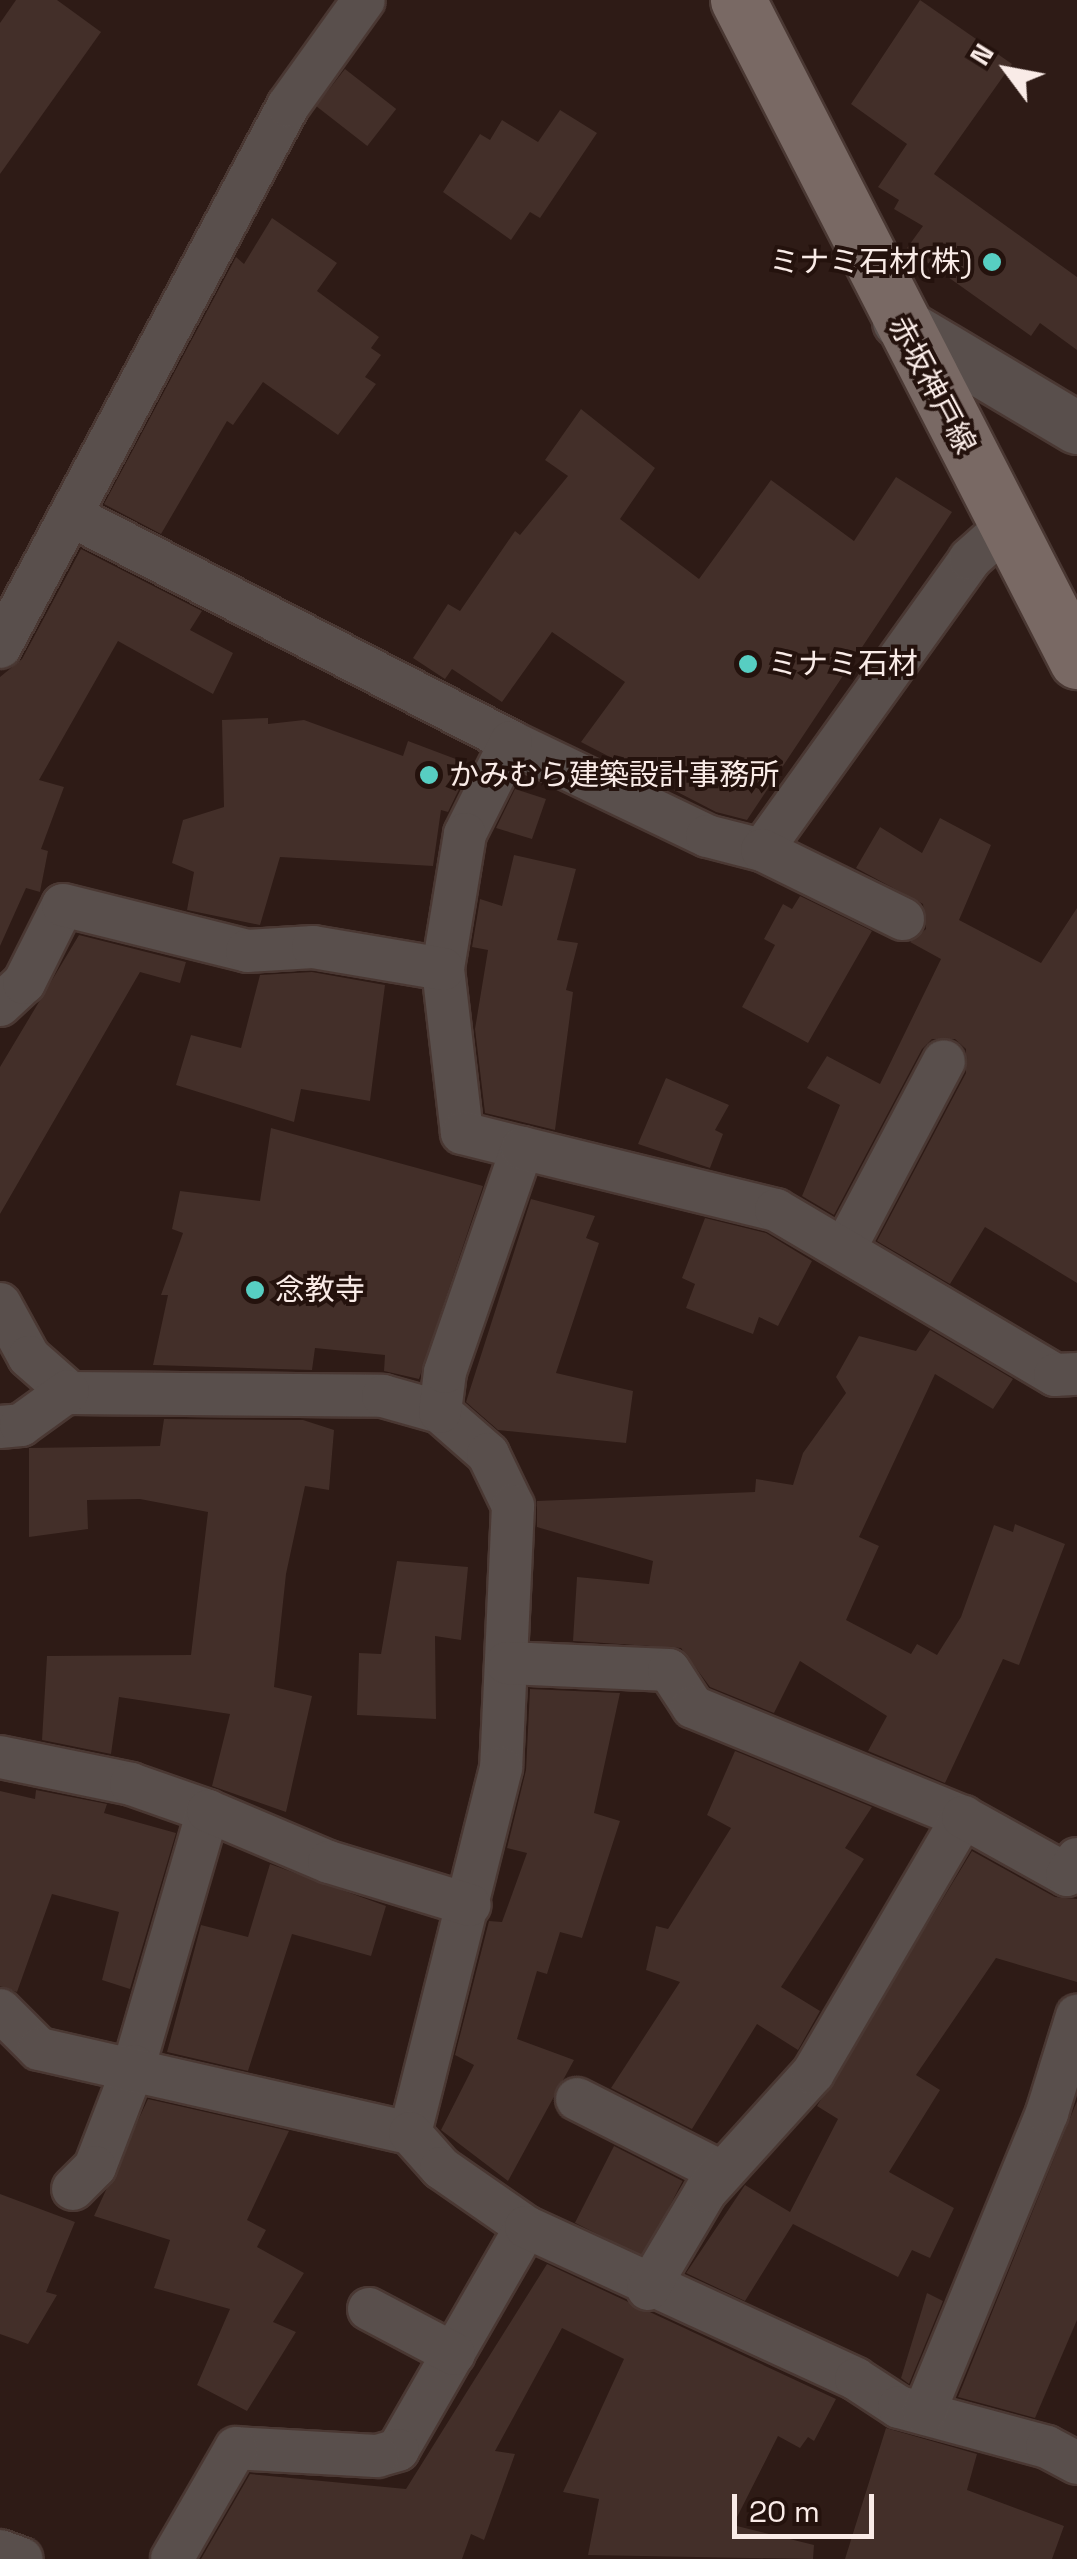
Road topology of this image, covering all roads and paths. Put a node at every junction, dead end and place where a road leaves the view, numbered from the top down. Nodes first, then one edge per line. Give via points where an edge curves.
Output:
1 (364, 0) edge
2 (738, 0) edge
3 (898, 322) junction
4 (1074, 420) edge
5 (74, 517) junction
6 (1007, 526) junction
7 (0, 647) edge
8 (1077, 662) edge
9 (511, 742) junction
10 (762, 850) junction
11 (903, 919) dead end
12 (443, 969) junction
13 (0, 1005) edge
14 (944, 1061) dead end
15 (522, 1148) junction
16 (846, 1246) junction
17 (0, 1304) edge
18 (1077, 1374) edge
19 (68, 1391) junction
20 (440, 1412) junction
21 (0, 1427) edge
22 (507, 1663) junction
23 (0, 1756) edge
24 (208, 1811) junction
25 (963, 1817) junction
26 (1074, 1871) edge
27 (470, 1905) junction
28 (0, 2010) edge
29 (1077, 2016) edge
30 (134, 2066) junction
31 (578, 2099) dead end
32 (1062, 2114) edge
33 (410, 2133) junction
34 (720, 2172) junction
35 (74, 2189) dead end
36 (526, 2228) junction
37 (648, 2289) junction
38 (369, 2309) dead end
39 (454, 2354) junction
40 (924, 2414) junction
41 (1077, 2464) edge
42 (0, 2550) edge
43 (22, 2559) edge
44 (172, 2559) edge

1 - 5 street via 288,106
2 - 3 main road, 赤坂神戸線
3 - 4 street
3 - 6 main road, 赤坂神戸線
5 - 7 street
5 - 9 street
6 - 8 main road, 赤坂神戸線
6 - 10 street via 970,558
9 - 10 street via 707,836
9 - 12 street via 465,834
10 - 11 street
12 - 13 street via 313,947 247,951 63,905 24,983
12 - 15 street via 462,1132
14 - 16 street
15 - 16 street via 776,1210
15 - 20 street via 445,1372
16 - 18 street via 1055,1375
17 - 19 street via 29,1358
19 - 20 street via 384,1396
19 - 21 street via 21,1424
20 - 22 street via 488,1454 513,1506
22 - 25 street via 669,1670 693,1707
22 - 27 street via 501,1768
23 - 24 street via 131,1784
24 - 27 street via 330,1862
24 - 30 street
25 - 26 street
25 - 34 street via 813,2074
27 - 33 street
28 - 30 street via 39,2049
29 - 32 street
30 - 33 street
30 - 35 street via 95,2167
31 - 34 street
32 - 40 street
33 - 36 street via 442,2168
34 - 37 street
36 - 37 street
36 - 39 street
37 - 40 street
38 - 39 street
39 - 44 street via 398,2450 377,2456 236,2448
40 - 41 street via 1047,2447
42 - 43 street

